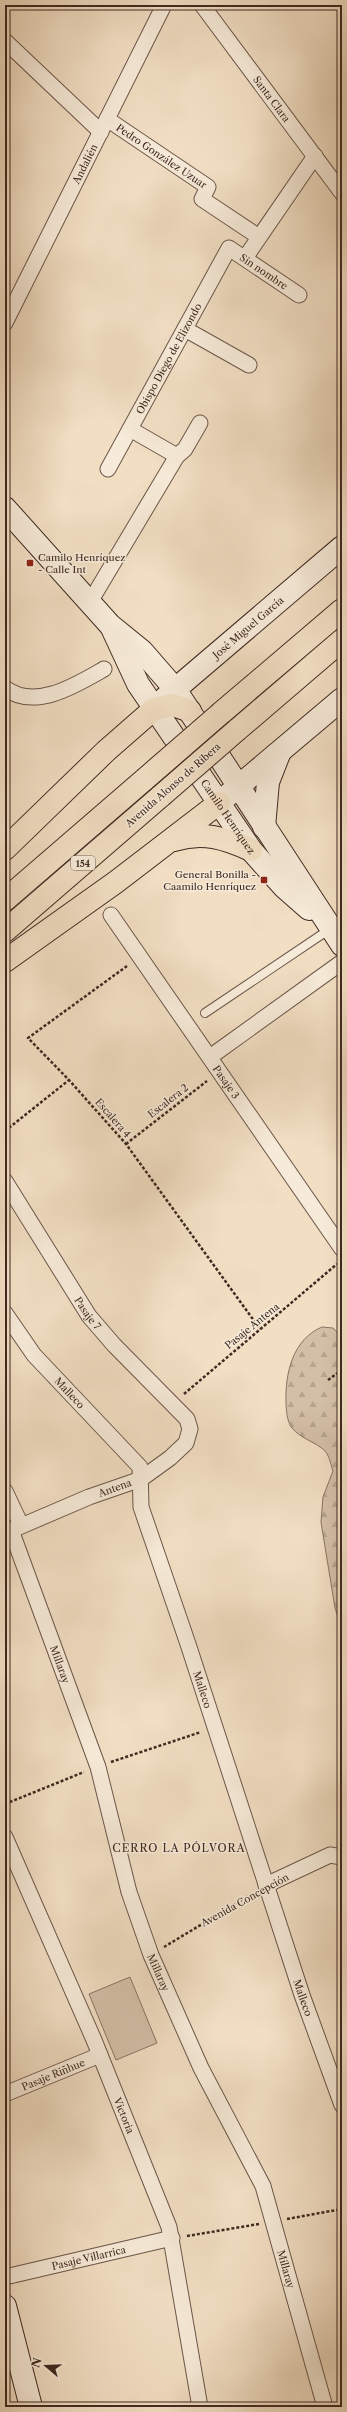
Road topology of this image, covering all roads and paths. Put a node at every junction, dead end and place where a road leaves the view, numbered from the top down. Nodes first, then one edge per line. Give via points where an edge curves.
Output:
1 (164, 5) edge
2 (202, 5) edge
3 (5, 41) edge
4 (104, 126) junction
5 (315, 156) junction
6 (342, 193) edge
7 (259, 237) junction
8 (229, 248) joint
9 (245, 258) junction
10 (299, 295) dead end
11 (5, 323) edge
12 (185, 329) junction
13 (249, 365) dead end
14 (200, 423) dead end
15 (130, 429) junction
16 (176, 456) junction
17 (108, 469) dead end
18 (5, 508) edge
19 (342, 547) edge
20 (90, 602) junction
21 (342, 610) edge
22 (110, 625) junction
23 (342, 640) edge
24 (104, 670) dead end
25 (5, 688) edge
26 (175, 689) junction
27 (342, 699) edge
28 (154, 709) junction
29 (190, 712) junction
30 (279, 753) junction
31 (204, 781) junction
32 (238, 786) junction
33 (219, 803) junction
34 (264, 826) junction
35 (169, 841) junction
36 (5, 849) edge
37 (251, 850) junction
38 (5, 900) edge
39 (111, 915) dead end
40 (5, 931) edge
41 (336, 936) edge
42 (140, 956) junction
43 (5, 961) edge
44 (342, 962) edge
45 (204, 1013) dead end
46 (210, 1057) junction
47 (220, 1070) junction
48 (69, 1080) junction
49 (5, 1131) edge
50 (126, 1144) junction
51 (5, 1181) edge
52 (342, 1249) edge
53 (342, 1260) edge
54 (5, 1313) edge
55 (260, 1329) junction
56 (342, 1370) edge
57 (328, 1380) dead end
58 (172, 1404) junction
59 (190, 1429) joint
60 (142, 1478) junction
61 (5, 1491) edge
62 (13, 1529) edge
63 (5, 1836) edge
64 (342, 1857) edge
65 (266, 1885) junction
66 (150, 1955) junction
67 (100, 2055) junction
68 (5, 2094) edge
69 (342, 2106) edge
70 (172, 2238) junction
71 (5, 2277) edge
72 (6, 2315) edge
73 (31, 2407) edge
74 (200, 2407) edge
75 (325, 2407) edge

1 - 4 street, Andalién
2 - 5 street, Santa Clara
3 - 4 street
4 - 7 street, Pedro González Uzuar via 208,187 202,199
4 - 11 street, Andalién
5 - 6 street, Santa Clara
5 - 7 street
7 - 9 street
8 - 9 street, Sin nombre
8 - 12 street, Obispo Diego de Elizondo
9 - 10 street, Sin nombre
12 - 13 street
12 - 15 street, Obispo Diego de Elizondo
14 - 16 street via 185,449
15 - 16 street
15 - 17 street, Obispo Diego de Elizondo
16 - 20 street
18 - 20 main road, Camilo Henríquez
19 - 26 main road, José Miguel García
20 - 22 main road, Camilo Henríquez
21 - 38 highway, 154, bridge
22 - 26 main road, Camilo Henríquez via 142,651
22 - 28 main road, Camilo Henríquez via 134,677
23 - 40 highway, Avenida Alonso de Ribera / 154, bridge
24 - 25 street via 57,693 30,698 12,694
26 - 28 main road, José Miguel García
26 - 29 main road, Camilo Henríquez
27 - 30 main road
28 - 29 highway via 173,705
28 - 31 main road, Camilo Henríquez
28 - 36 highway via 106,751
29 - 32 main road, Camilo Henríquez
30 - 32 main road
30 - 34 main road via 268,782
31 - 32 main road via 219,786
31 - 33 main road, Camilo Henríquez
32 - 33 main road
32 - 34 main road, Camilo Henríquez
33 - 35 highway
33 - 37 main road, Camilo Henríquez
34 - 41 main road, Camilo Henríquez
35 - 37 highway via 192,835 208,835 231,840
35 - 43 highway
37 - 41 main road, Camilo Henríquez
39 - 42 street, Pasaje 3
41 - 45 lane
42 - 46 street, Pasaje 3
42 - 48 path, Escalera 4 via 28,1038
44 - 46 street
46 - 47 street, Pasaje 3
47 - 50 path, Escalera 2
47 - 52 street, Pasaje 3
48 - 49 path
48 - 50 path, Escalera 4
50 - 55 path, Escalera 4
51 - 58 street, Pasaje 7 via 89,1316
53 - 55 path, Pasaje Antena
54 - 60 street, Malleco via 34,1355 140,1466
55 - 58 path, Pasaje Antena
56 - 57 path
58 - 59 street, Pasaje 7 via 187,1418
59 - 60 street, Antena via 186,1443
60 - 62 street, Antena
60 - 65 street, Malleco via 139,1501
61 - 62 street, Millaray
62 - 66 street, Millaray via 98,1767 129,1892
63 - 67 street, Victoria
64 - 65 street, Avenida Concepción via 330,1855
65 - 66 path, Avenida Concepción
65 - 69 street, Malleco
66 - 75 street, Millaray via 201,2068 263,2186
67 - 68 street, Pasaje Riñhue
67 - 70 street, Victoria via 163,2209
70 - 71 street, Pasaje Villarrica
70 - 74 street, Victoria
72 - 73 main road

